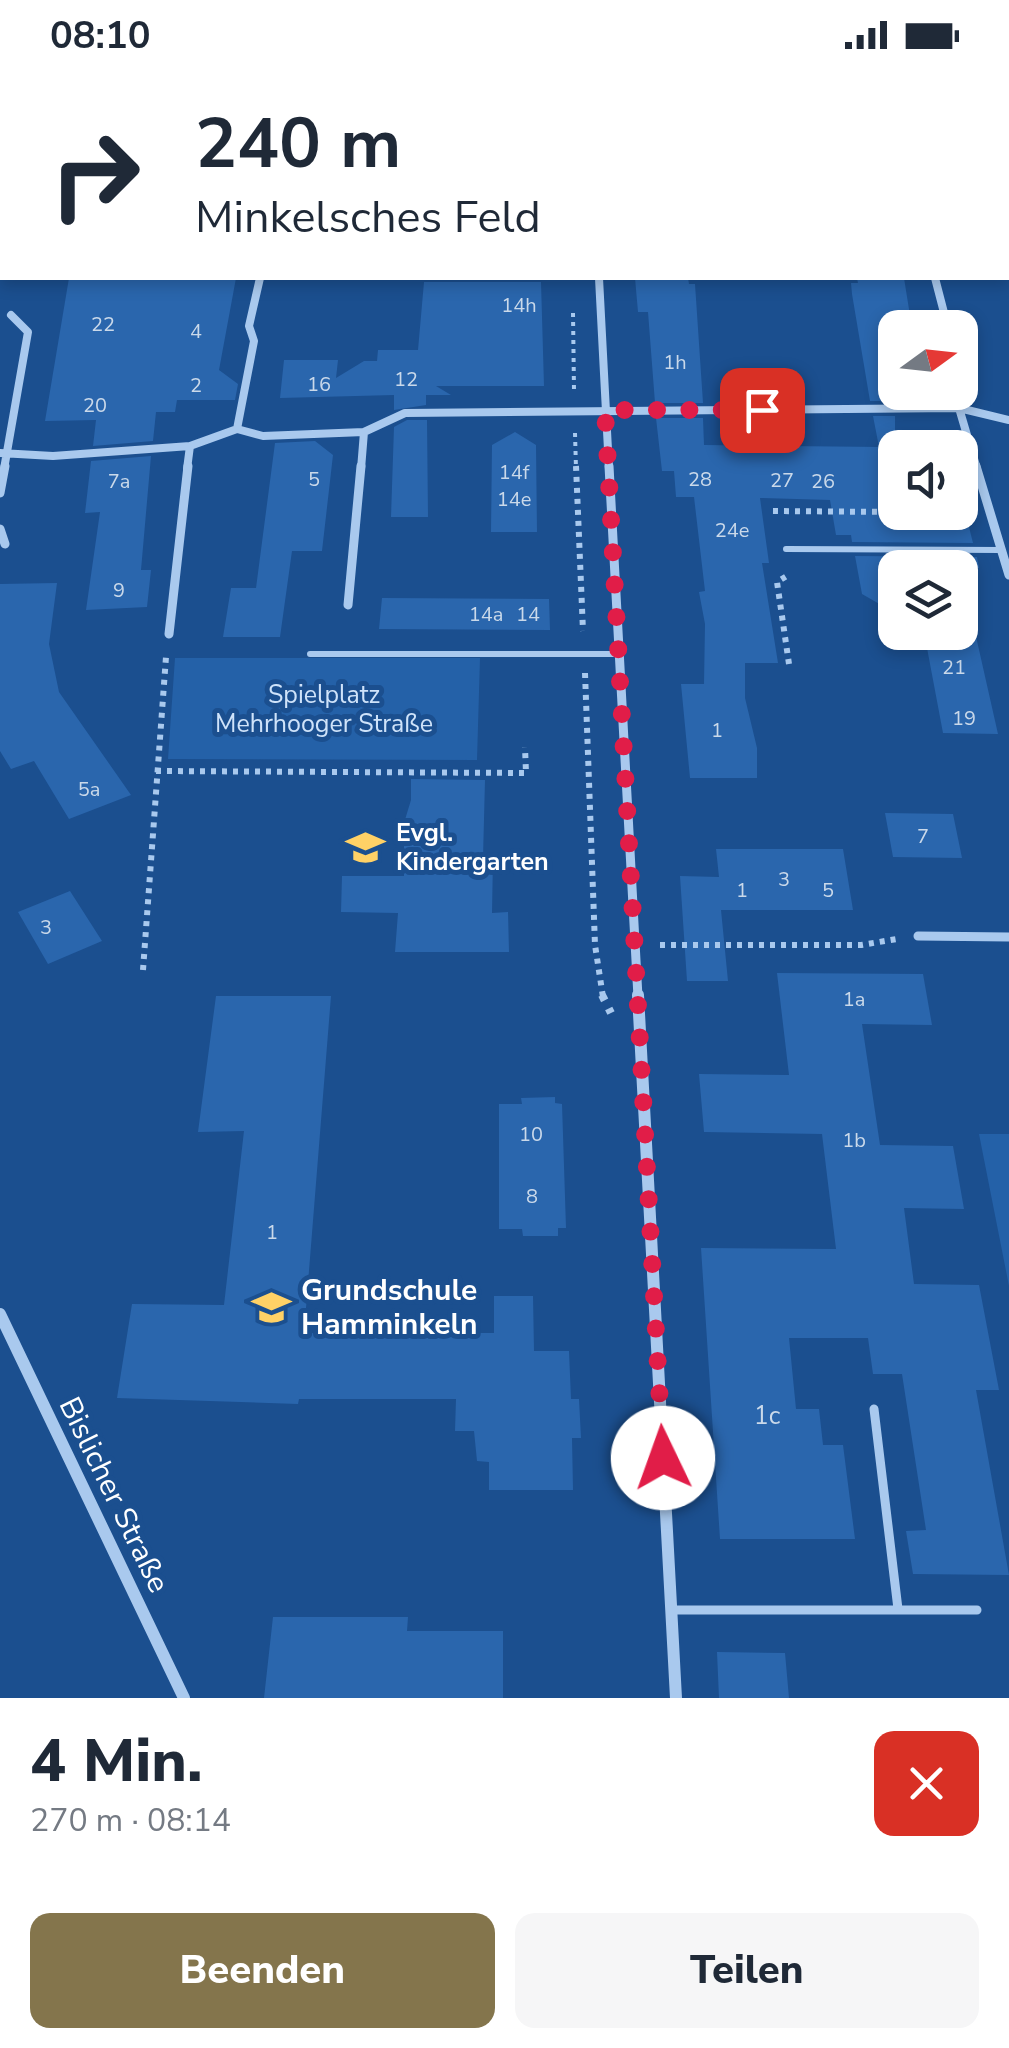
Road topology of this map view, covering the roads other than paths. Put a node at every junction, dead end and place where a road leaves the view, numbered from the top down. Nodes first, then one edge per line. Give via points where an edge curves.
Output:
1 (260, 280) edge
2 (599, 280) edge
3 (936, 280) edge
4 (943, 310) edge
5 (12, 314) dead end
6 (878, 408) edge
7 (605, 410) junction
8 (960, 410) edge
9 (967, 410) edge
10 (1009, 420) edge
11 (238, 429) junction
12 (364, 432) junction
13 (190, 446) junction
14 (3, 453) edge
15 (0, 493) edge
16 (0, 529) edge
17 (5, 544) dead end
18 (786, 548) road end
19 (1002, 550) junction
20 (1009, 574) edge
21 (348, 604) dead end
22 (168, 634) road end
23 (310, 654) dead end
24 (621, 654) junction
25 (918, 936) road end
26 (1009, 937) edge
27 (0, 1314) edge
28 (874, 1409) dead end
29 (671, 1610) junction
30 (898, 1610) junction
31 (977, 1610) dead end
32 (184, 1698) edge
33 (676, 1698) edge

1 - 11 street
2 - 7 street
3 - 4 street
5 - 14 street via 28,332
6 - 7 street
7 - 12 street via 406,413
7 - 24 street
8 - 19 street
9 - 10 street
11 - 12 street via 263,436
11 - 13 street
12 - 21 street
13 - 14 street
13 - 22 street
14 - 15 street
16 - 17 street
18 - 19 lane
19 - 20 street
23 - 24 lane
24 - 29 street
25 - 26 street
27 - 32 street, Bislicher Straße
28 - 30 lane
29 - 30 lane
29 - 33 street
30 - 31 lane

